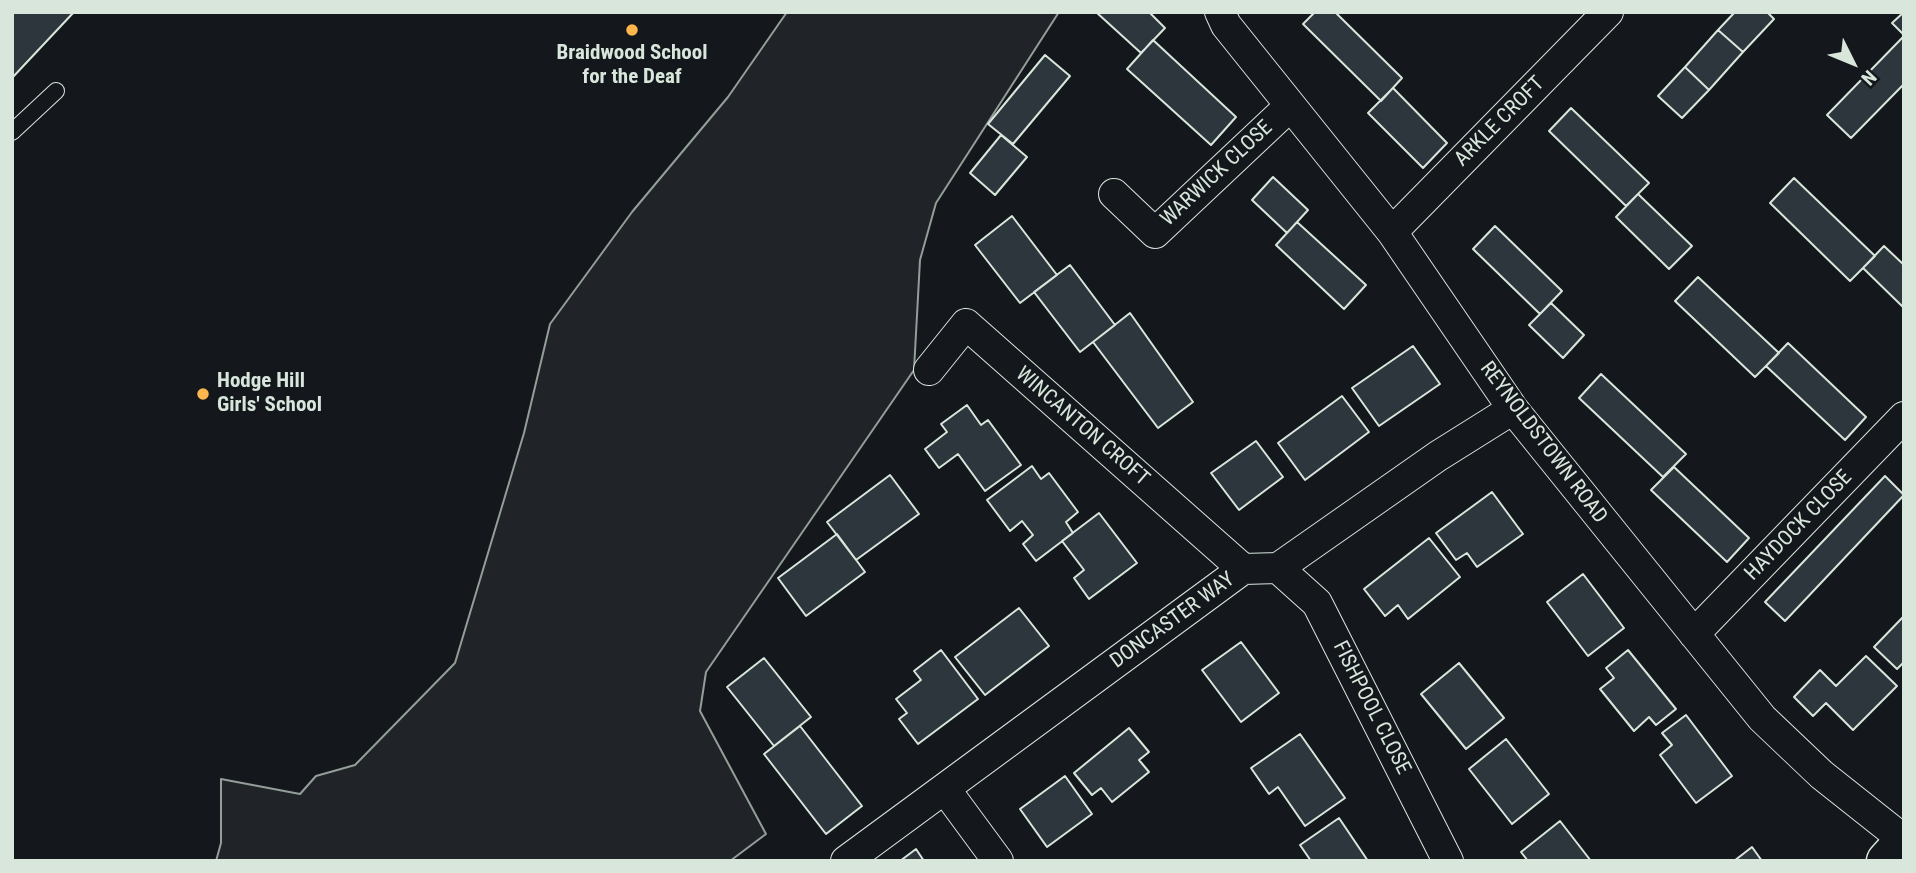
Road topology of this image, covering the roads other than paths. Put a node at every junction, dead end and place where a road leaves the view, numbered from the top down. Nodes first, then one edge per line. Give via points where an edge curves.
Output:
1 (1220, 12) edge
2 (1608, 12) edge
3 (56, 91) dead end
4 (1290, 106) junction
5 (12, 132) edge
6 (1114, 194) dead end
7 (1392, 232) junction
8 (929, 370) dead end
9 (1513, 409) junction
10 (1904, 417) edge
11 (1278, 568) junction
12 (1243, 569) junction
13 (1694, 634) junction
14 (945, 789) junction
15 (1904, 840) edge
16 (846, 861) edge
17 (998, 861) edge
18 (1448, 861) edge
19 (1886, 861) edge

1 - 4 street, REYNOLDSTOWN ROAD
2 - 7 street, ARKLE CROFT
3 - 5 lane
4 - 6 street, WARWICK CLOSE via 1155,233
4 - 7 street, REYNOLDSTOWN ROAD
7 - 9 street, REYNOLDSTOWN ROAD
8 - 12 street, WINCANTON CROFT via 966,324
9 - 11 street
9 - 13 street, REYNOLDSTOWN ROAD
10 - 13 street, HAYDOCK CLOSE
11 - 12 street, DONCASTER WAY
11 - 18 street, FISHPOOL CLOSE via 1317,603
12 - 14 street, DONCASTER WAY
13 - 15 street, REYNOLDSTOWN ROAD via 1762,718 1822,775
14 - 16 street, DONCASTER WAY
14 - 17 street
15 - 19 street

